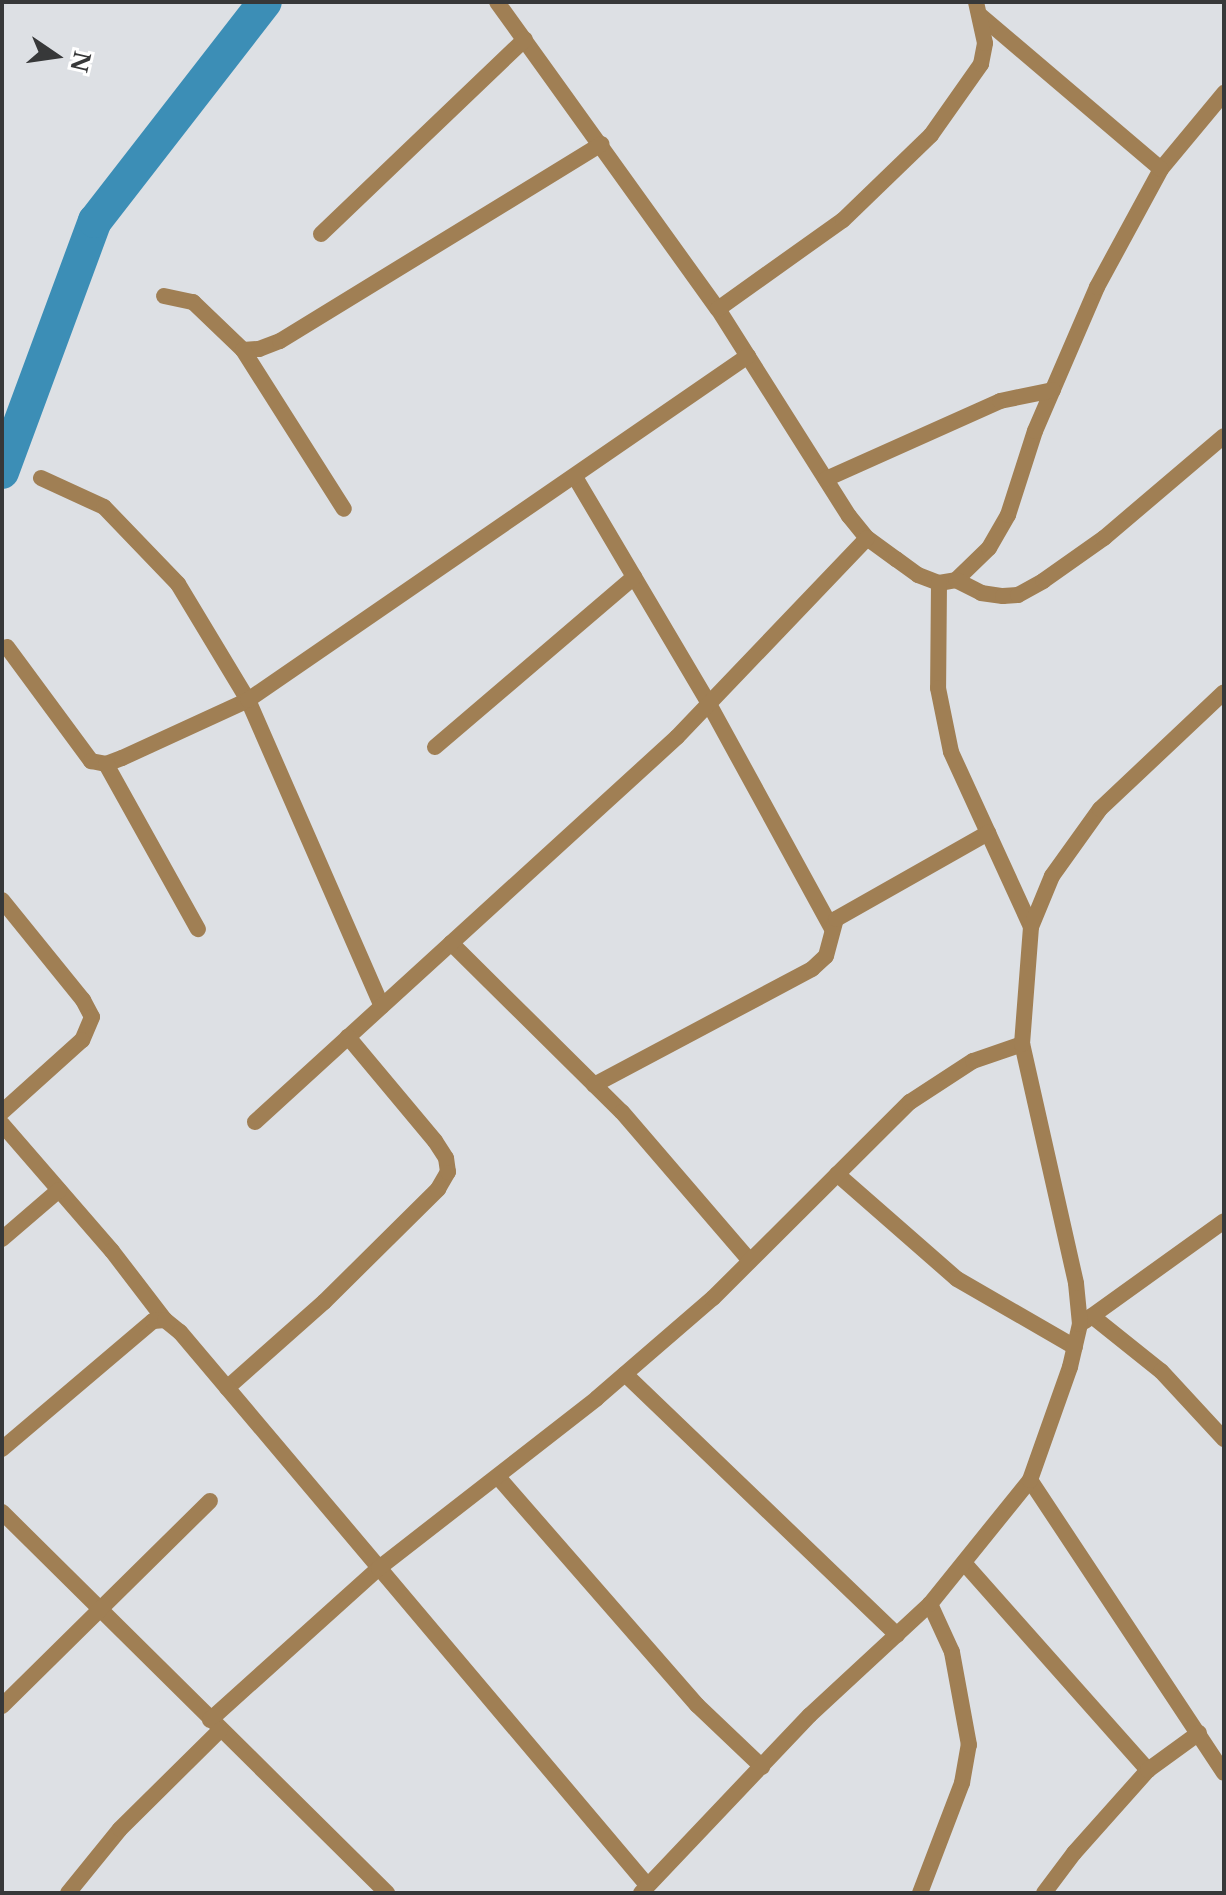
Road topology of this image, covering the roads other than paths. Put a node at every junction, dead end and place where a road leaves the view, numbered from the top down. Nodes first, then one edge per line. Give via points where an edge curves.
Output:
1 (497, 2) edge
2 (979, 9) edge
3 (525, 39) junction
4 (1224, 93) edge
5 (602, 144) junction
6 (1161, 169) junction
7 (321, 234) dead end
8 (164, 296) dead end
9 (718, 309) junction
10 (243, 350) junction
11 (748, 356) junction
12 (1053, 390) junction
13 (1224, 436) edge
14 (575, 477) junction
15 (41, 478) dead end
16 (826, 479) junction
17 (344, 509) dead end
18 (867, 538) junction
19 (634, 577) junction
20 (948, 581) junction
21 (7, 647) dead end
22 (1224, 692) edge
23 (248, 700) junction
24 (709, 704) junction
25 (435, 747) dead end
26 (106, 764) junction
27 (988, 833) junction
28 (2, 900) edge
29 (1031, 927) junction
30 (198, 929) dead end
31 (832, 929) junction
32 (451, 943) junction
33 (382, 1006) junction
34 (348, 1037) junction
35 (1022, 1044) junction
36 (594, 1085) junction
37 (2, 1112) edge
38 (255, 1122) dead end
39 (2, 1124) edge
40 (837, 1174) junction
41 (59, 1190) junction
42 (1224, 1221) edge
43 (2, 1239) edge
44 (750, 1261) junction
45 (165, 1320) junction
46 (1086, 1320) junction
47 (1075, 1347) junction
48 (625, 1374) junction
49 (227, 1388) junction
50 (1224, 1439) edge
51 (2, 1449) edge
52 (498, 1477) junction
53 (1030, 1480) junction
54 (210, 1501) dead end
55 (2, 1512) edge
56 (965, 1564) junction
57 (379, 1568) junction
58 (930, 1604) junction
59 (99, 1609) junction
60 (897, 1635) junction
61 (2, 1706) edge
62 (215, 1725) junction
63 (1199, 1733) junction
64 (762, 1767) junction
65 (1148, 1770) junction
66 (1224, 1773) edge
67 (644, 1889) edge
68 (68, 1893) edge
69 (387, 1893) edge
70 (920, 1893) edge
71 (1044, 1893) edge

1 - 3 street
2 - 6 street
2 - 9 street via 985,43 981,64 931,135 843,220
3 - 5 street
3 - 7 street
4 - 6 street
5 - 9 street
5 - 10 street via 280,341
6 - 12 street via 1097,287
8 - 10 street via 193,302
9 - 11 street
10 - 17 street
11 - 14 street
11 - 16 street
12 - 16 street via 1000,401
12 - 20 street via 1008,515 989,548
13 - 20 street via 1104,538 1018,595 981,593
14 - 19 street
14 - 23 street
15 - 23 street via 104,507 150,552 178,584
16 - 18 street
18 - 20 street via 918,575
18 - 24 street
19 - 24 street
19 - 25 street
20 - 27 street via 938,688 942,716 951,752
21 - 26 street via 82,752 91,761
22 - 29 street via 1100,809 1052,876
23 - 26 street
23 - 33 street
24 - 31 street
24 - 32 street
26 - 30 street
27 - 29 street
27 - 31 street via 836,919
28 - 37 street via 92,1017 82,1040
29 - 35 street
31 - 36 street via 826,956 812,969
32 - 33 street
32 - 36 street
33 - 34 street
34 - 38 street
34 - 49 street via 435,1141 448,1172 438,1189 324,1302
35 - 40 street via 973,1061 930,1086
35 - 46 street
36 - 44 street
39 - 41 street
40 - 44 street
40 - 47 street via 957,1279
41 - 43 street
41 - 45 street
42 - 46 street
44 - 48 street
45 - 49 street
45 - 51 street via 153,1321
46 - 47 street
46 - 50 street via 1161,1371
47 - 53 street
48 - 52 street
48 - 60 street
49 - 57 street
52 - 57 street
52 - 64 street via 697,1705
53 - 56 street
53 - 63 street
54 - 59 street
55 - 59 street
56 - 58 street
56 - 65 street
57 - 62 street
57 - 67 street
58 - 60 street
58 - 70 street via 952,1652 969,1745 962,1783
59 - 61 street
59 - 62 street
60 - 64 street
62 - 68 street
62 - 69 street
63 - 65 street
63 - 66 street
64 - 67 street
65 - 71 street

